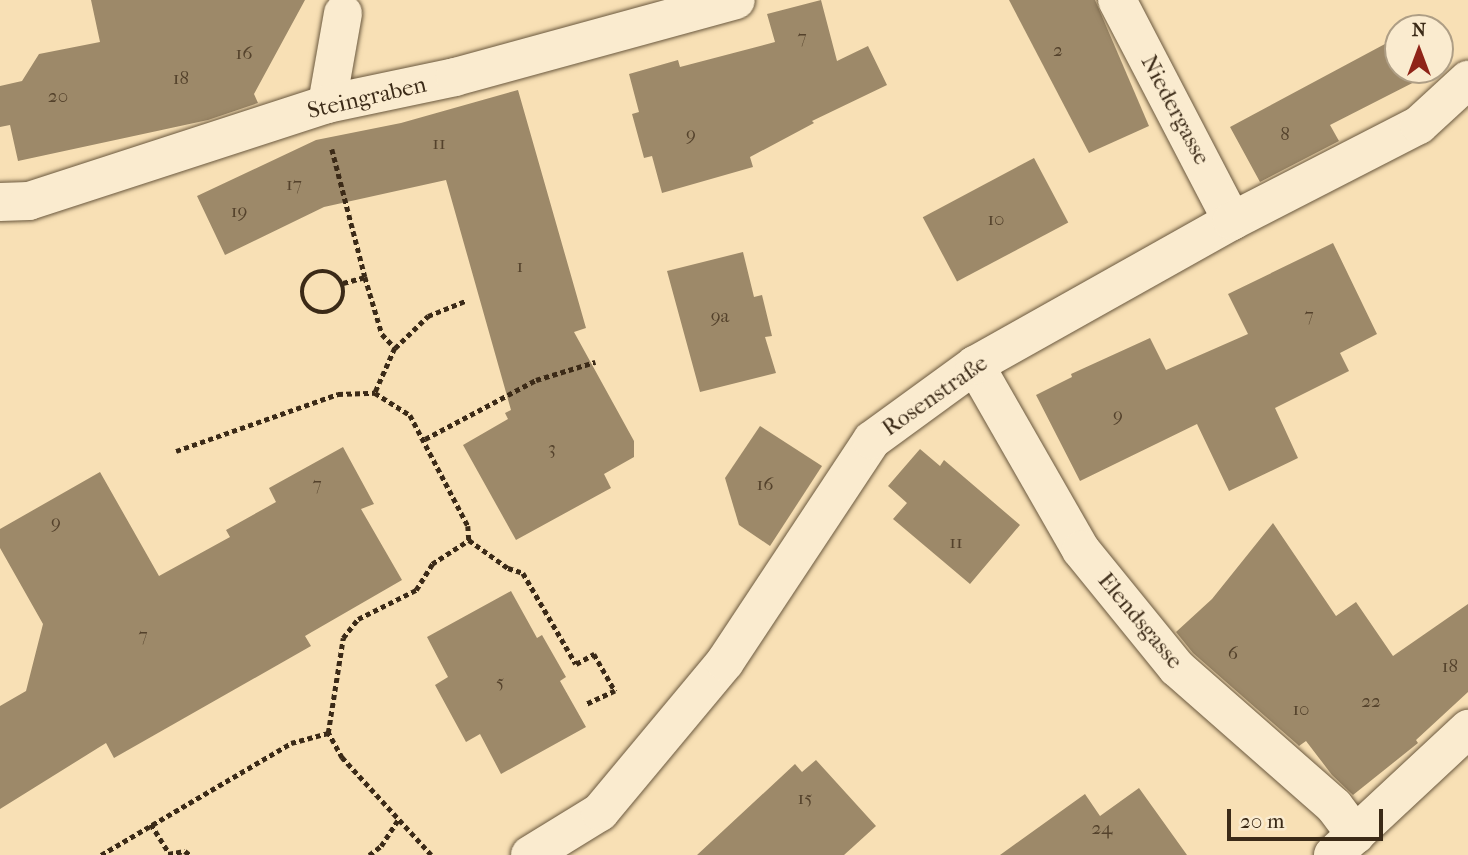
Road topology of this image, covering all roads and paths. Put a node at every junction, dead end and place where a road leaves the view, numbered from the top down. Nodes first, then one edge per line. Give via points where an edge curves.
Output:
1 (736, 0) edge
2 (1116, 0) edge
3 (343, 13) dead end
4 (1468, 80) edge
5 (327, 104) junction
6 (0, 202) edge
7 (1232, 222) junction
8 (365, 277) junction
9 (343, 283) junction
10 (464, 301) dead end
11 (395, 348) junction
12 (596, 362) dead end
13 (975, 365) junction
14 (375, 393) junction
15 (425, 439) junction
16 (176, 451) dead end
17 (469, 540) junction
18 (587, 704) dead end
19 (1468, 729) edge
20 (328, 733) junction
21 (398, 820) junction
22 (151, 823) junction
23 (1345, 845) edge
24 (168, 854) edge
25 (102, 855) edge
26 (190, 855) edge
27 (369, 855) edge
28 (431, 855) edge
29 (530, 855) edge

1 - 5 street, Steingraben via 455,77
2 - 7 street, Niedergasse
3 - 5 street
4 - 7 street, Rosenstraße via 1419,125
5 - 6 street, Steingraben via 29,201
5 - 8 path via 328,135
7 - 13 street, Rosenstraße
8 - 9 path
8 - 11 path via 382,334
9 - 9 path via 344,299 334,311 317,313 304,302 303,286 314,273 330,271
10 - 11 path via 428,316
11 - 14 path
12 - 15 path via 536,380
13 - 23 street, Elendsgasse via 1090,561 1177,668 1334,806
13 - 29 street, Rosenstraße via 872,440 725,662 600,812
14 - 15 path via 410,415
14 - 16 path via 338,394
15 - 17 path via 468,526
17 - 18 path via 508,568 523,573 576,664 594,654 615,691
17 - 20 path via 432,564 416,590 358,619 343,638
19 - 23 street
20 - 21 path via 342,758
20 - 22 path via 291,743
21 - 27 path
21 - 28 path
22 - 24 path
22 - 25 path
24 - 26 path via 185,851

